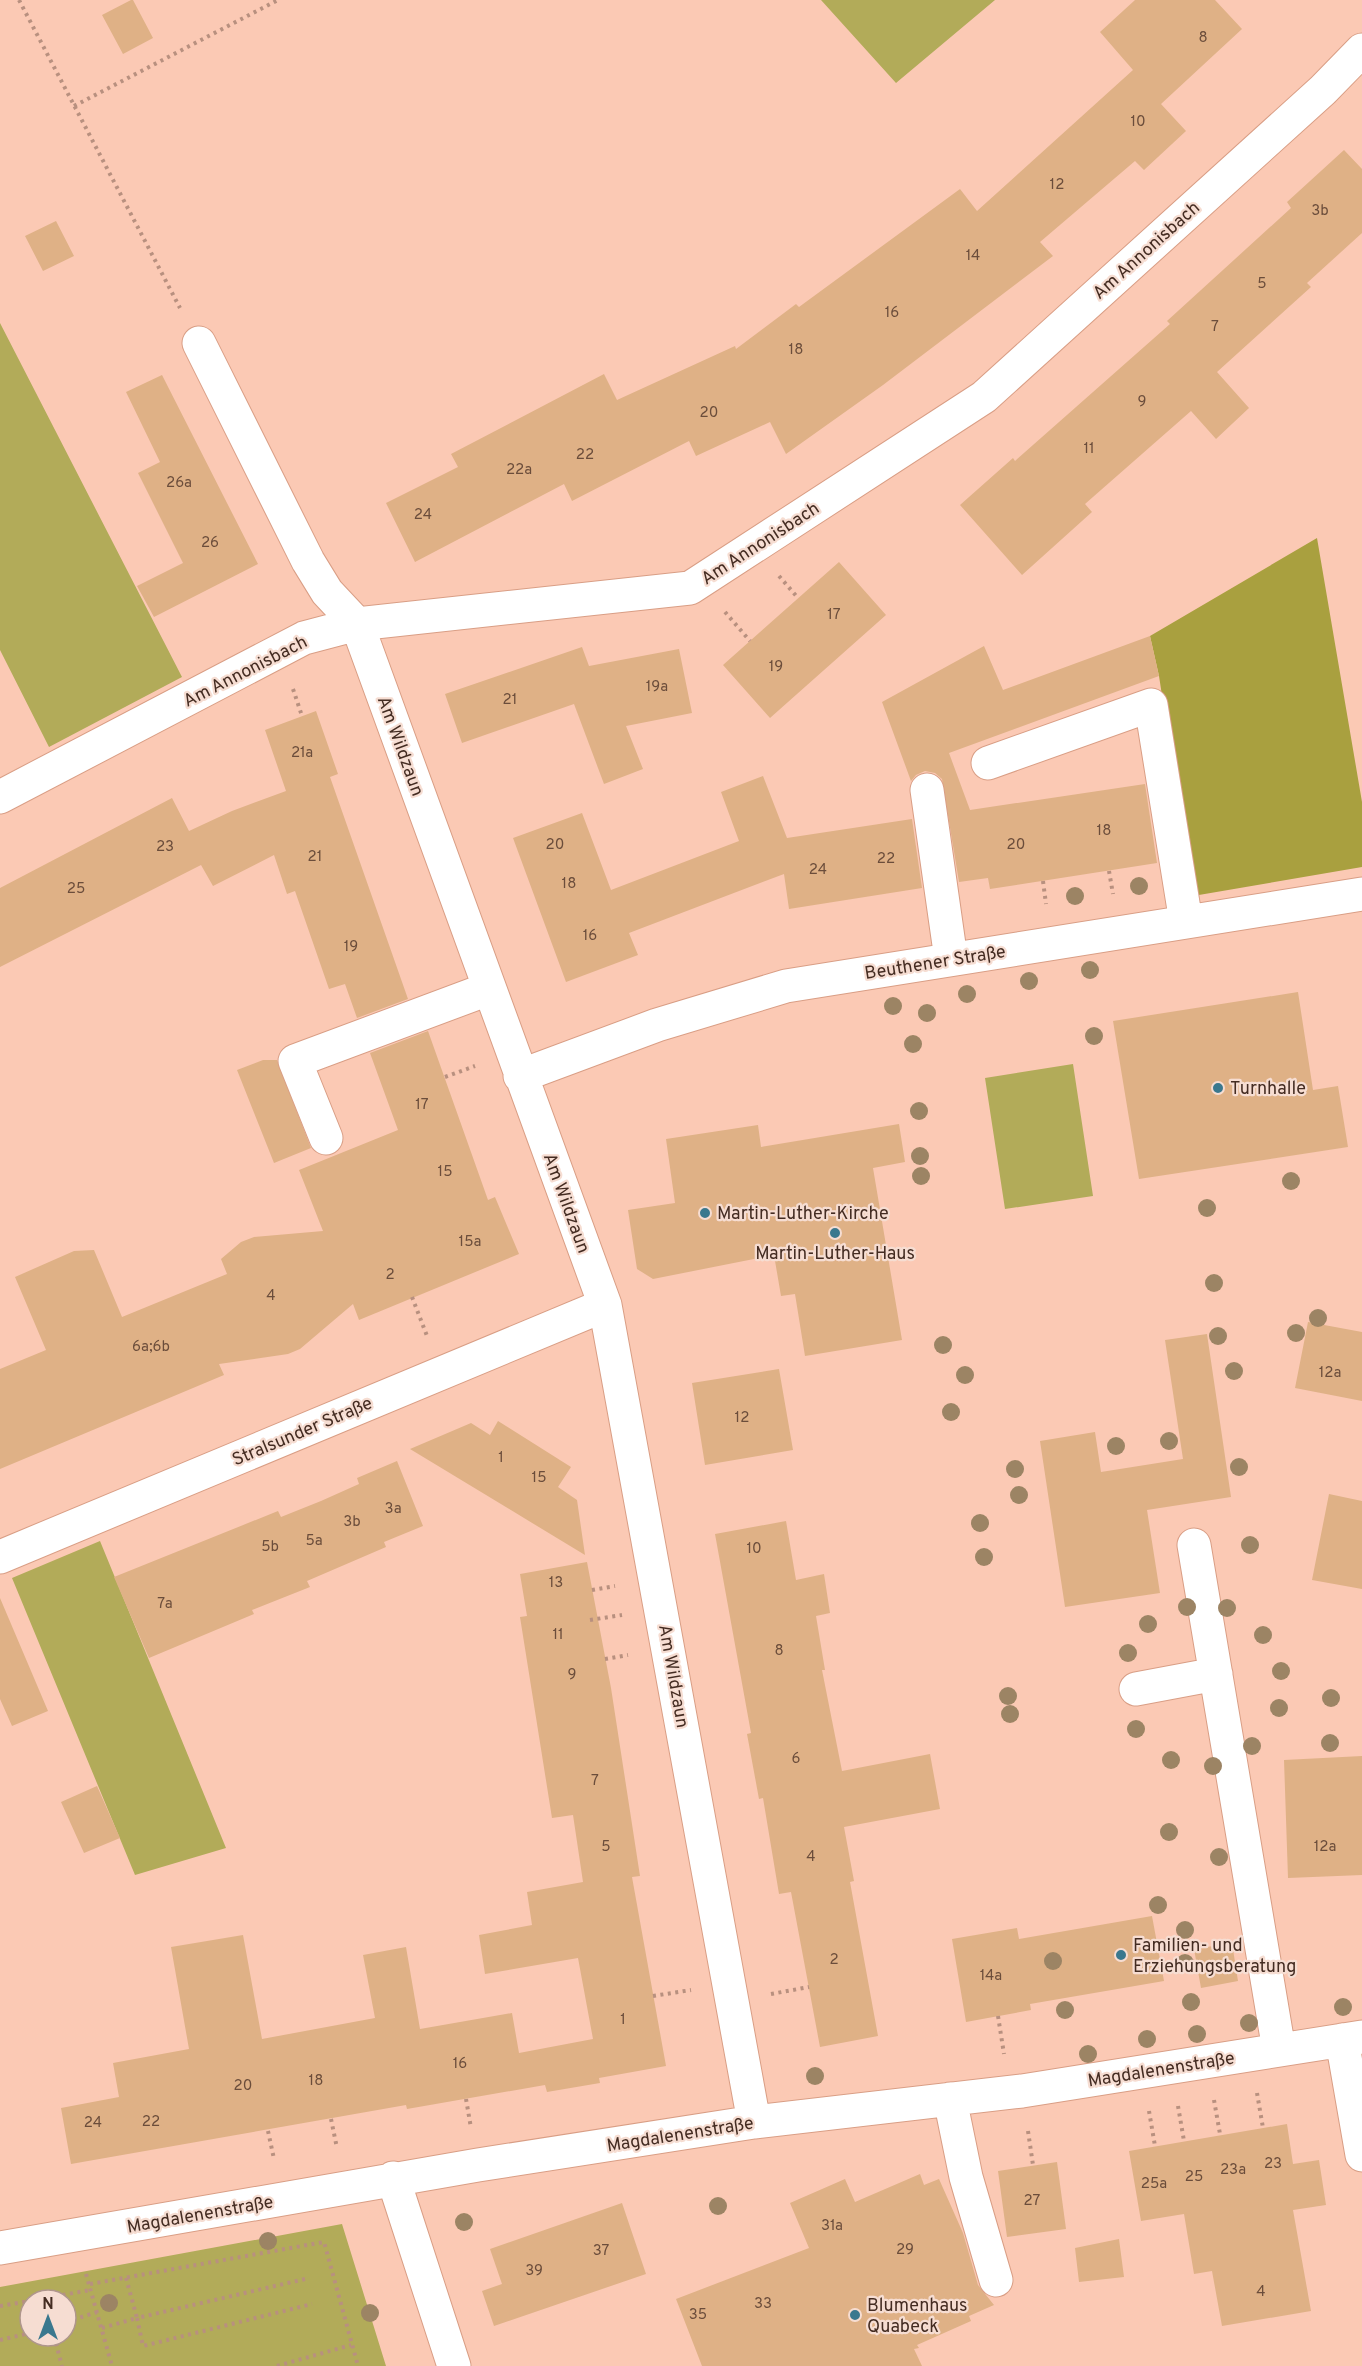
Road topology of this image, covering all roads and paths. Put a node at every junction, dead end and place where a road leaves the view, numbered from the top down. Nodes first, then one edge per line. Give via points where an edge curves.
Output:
1 (19, 0) edge
2 (278, 0) edge
3 (1362, 50) edge
4 (74, 106) junction
5 (199, 343) joint
6 (357, 624) junction
7 (988, 763) dead end
8 (927, 790) dead end
9 (0, 797) edge
10 (1362, 894) edge
11 (1186, 922) junction
12 (951, 959) junction
13 (488, 989) junction
14 (520, 1076) junction
15 (326, 1138) dead end
16 (604, 1305) junction
17 (1194, 1545) dead end
18 (0, 1557) edge
19 (1216, 1674) junction
20 (1136, 1689) dead end
21 (1352, 2038) edge
22 (1279, 2050) junction
23 (950, 2099) junction
24 (754, 2122) junction
25 (1362, 2155) edge
26 (393, 2178) junction
27 (76, 2235) junction
28 (0, 2248) edge
29 (126, 2278) junction
30 (305, 2279) dead end
31 (996, 2280) dead end
32 (90, 2284) junction
33 (91, 2290) junction
34 (78, 2292) edge
35 (18, 2303) edge
36 (312, 2304) dead end
37 (0, 2306) edge
38 (97, 2312) junction
39 (78, 2318) edge
40 (137, 2318) junction
41 (102, 2328) junction
42 (18, 2335) edge
43 (0, 2340) edge
44 (351, 2345) junction
45 (57, 2348) edge
46 (62, 2366) edge
47 (112, 2366) edge
48 (277, 2366) edge
49 (358, 2366) edge
50 (454, 2366) edge

1 - 4 path
2 - 4 path
3 - 6 street, Am Annonisbach via 1323,90 984,397 690,588
4 - 5 path
5 - 6 street, Am Wildzaun via 308,561 327,592
6 - 9 street, Am Annonisbach via 304,639
6 - 13 street, Am Wildzaun
7 - 11 street via 1151,705
8 - 12 street
10 - 11 street, Beuthener Straße
11 - 12 street, Beuthener Straße
12 - 14 street, Beuthener Straße via 786,986 657,1025
13 - 14 street, Am Wildzaun
13 - 15 street via 295,1061
14 - 16 street, Am Wildzaun
16 - 18 street, Stralsunder Straße
16 - 24 street, Am Wildzaun
17 - 19 street
19 - 20 street
19 - 22 street
21 - 22 street, Magdalenenstraße
21 - 25 street
22 - 23 street, Magdalenenstraße
23 - 24 street, Magdalenenstraße
23 - 31 street via 966,2177
24 - 26 street, Magdalenenstraße
26 - 27 street, Magdalenenstraße
26 - 50 street
27 - 28 street, Magdalenenstraße
27 - 32 path
29 - 32 path
29 - 40 path
29 - 44 path via 324,2242
30 - 40 path
32 - 33 path
33 - 34 path
33 - 38 path
35 - 37 path
36 - 40 path via 143,2346
38 - 39 path
38 - 41 path
40 - 41 path
41 - 47 path
42 - 43 path
44 - 48 path
44 - 49 path
45 - 46 path

